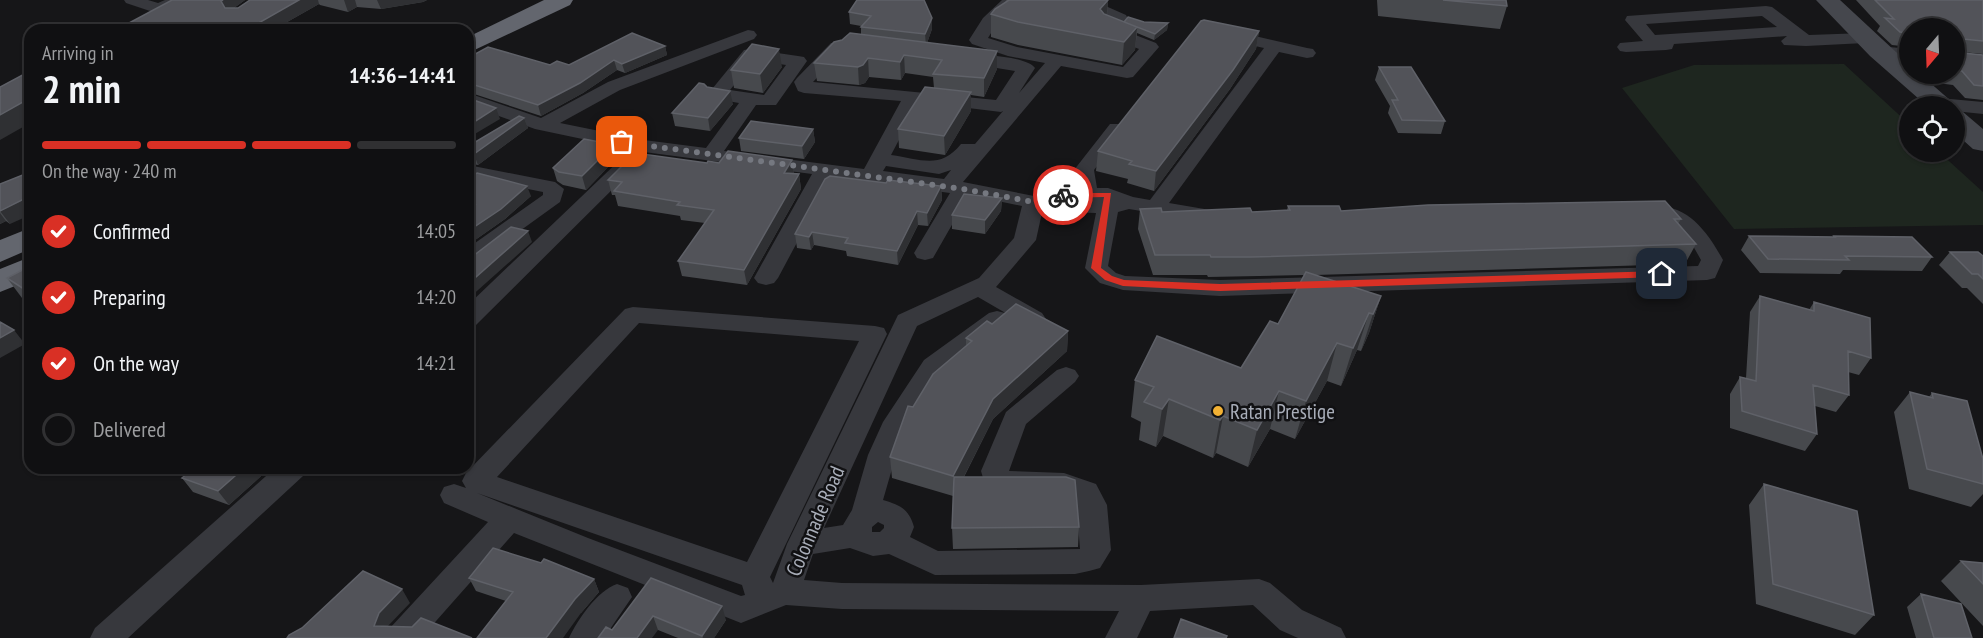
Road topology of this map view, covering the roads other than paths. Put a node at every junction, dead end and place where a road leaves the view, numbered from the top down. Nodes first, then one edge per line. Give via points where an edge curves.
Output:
1 (132, 0) edge
2 (178, 0) edge
3 (518, 0) edge
4 (562, 0) edge
5 (1011, 0) edge
6 (1095, 0) edge
7 (1827, 0) edge
8 (467, 24) edge
9 (1208, 30) edge
10 (748, 35) dead end
11 (1799, 36) junction
12 (474, 43) edge
13 (849, 44) edge
14 (1872, 45) junction
15 (1274, 46) junction
16 (1626, 47) dead end
17 (1899, 51) edge
18 (1307, 53) dead end
19 (952, 56) edge
20 (1058, 59) junction
21 (913, 96) junction
22 (1930, 96) edge
23 (751, 99) dead end
24 (474, 101) edge
25 (1001, 106) junction
26 (1965, 108) edge
27 (1983, 108) edge
28 (1127, 115) edge
29 (520, 117) junction
30 (542, 125) junction
31 (1965, 127) edge
32 (503, 128) edge
33 (1983, 143) edge
34 (644, 146) junction
35 (711, 155) junction
36 (875, 168) junction
37 (825, 170) junction
38 (474, 176) edge
39 (956, 188) junction
40 (1108, 200) junction
41 (1045, 201) junction
42 (1156, 207) junction
43 (1632, 213) edge
44 (1237, 218) edge
45 (24, 240) edge
46 (0, 252) edge
47 (925, 253) dead end
48 (474, 255) edge
49 (24, 270) edge
50 (766, 278) dead end
51 (0, 282) edge
52 (978, 288) junction
53 (474, 313) edge
54 (1034, 318) edge
55 (997, 319) edge
56 (1066, 376) dead end
57 (286, 474) edge
58 (454, 495) dead end
59 (508, 518) junction
60 (861, 525) junction
61 (802, 544) junction
62 (767, 590) junction
63 (617, 597) dead end
64 (1141, 598) junction
65 (1286, 629) edge
66 (106, 638) edge
67 (401, 638) edge
68 (585, 638) edge
69 (1121, 638) edge
70 (1330, 638) edge

1 - 2 street via 159,9
3 - 8 highway
4 - 12 highway
5 - 20 street via 978,39 1014,52
6 - 20 street via 1092,6 1120,19 1110,31 1150,46 1127,73
7 - 14 street
9 - 15 street
10 - 30 street via 614,86
11 - 11 street via 1766,11 1633,20 1651,40
11 - 14 street
11 - 16 street
13 - 21 street via 833,49 803,82 804,87
14 - 17 street
14 - 22 street
15 - 18 street
15 - 42 street
19 - 25 street via 1026,68
20 - 39 street
21 - 25 street
21 - 36 street
23 - 35 street
24 - 29 street
25 - 36 street via 958,161 949,166
26 - 27 street
28 - 40 street via 1084,170
29 - 30 street
29 - 32 street
30 - 34 street
31 - 33 street
34 - 35 street
34 - 53 street
35 - 37 street
36 - 37 street
36 - 39 street
37 - 50 street
38 - 48 street via 548,186 554,192 553,198
39 - 41 street
39 - 47 street
40 - 41 street via 1066,206
40 - 42 street
40 - 43 street via 1096,268 1123,283 1220,288 1707,273 1712,260 1686,221 1668,212
41 - 52 street, Colonnade Road via 1025,240
42 - 44 street
45 - 46 highway
49 - 51 highway
52 - 54 street
52 - 61 street, Colonnade Road via 907,321
55 - 60 street via 933,366 896,422
56 - 60 street via 1015,419 995,471 996,480 1083,487 1091,496 1096,550 1089,559 935,563 890,541 900,529 892,513 879,510
57 - 66 street
58 - 59 street
59 - 62 street via 741,610
59 - 67 street
60 - 61 street
61 - 62 street, Colonnade Road
62 - 62 street via 875,334 633,315 476,481
62 - 64 street, Colonnade Road via 843,596
63 - 68 street
64 - 65 street, Colonnade Road via 1258,592
64 - 69 street
65 - 70 street

